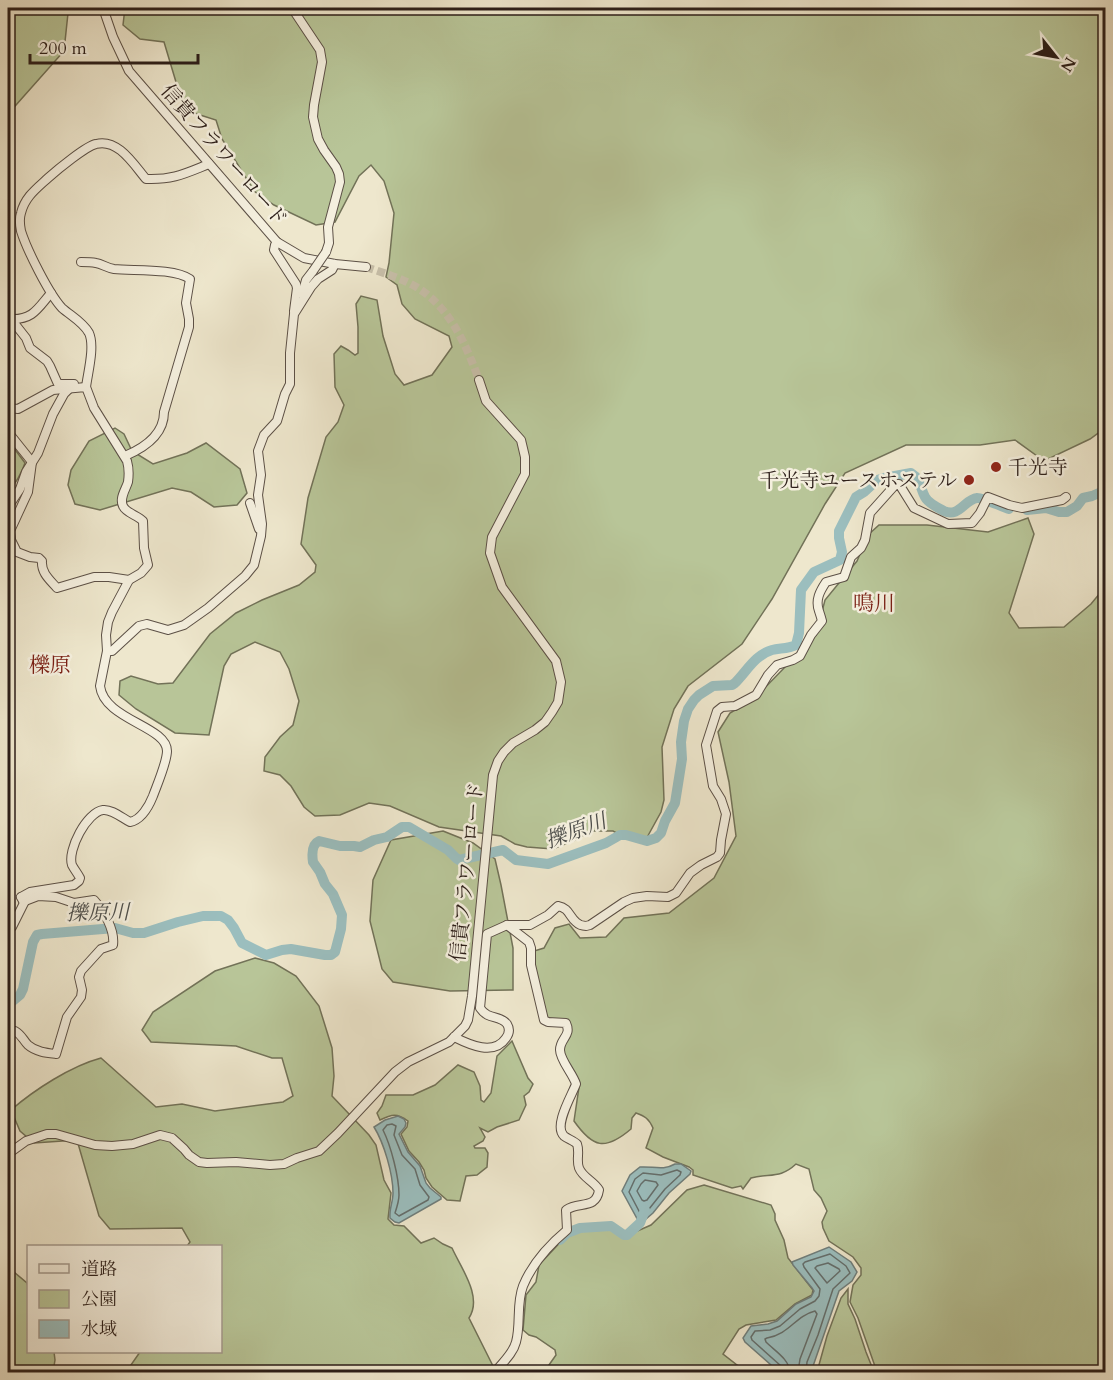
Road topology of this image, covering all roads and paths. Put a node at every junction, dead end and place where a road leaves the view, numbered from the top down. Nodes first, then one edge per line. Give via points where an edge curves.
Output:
1 (103, 8) edge
2 (292, 8) edge
3 (209, 164) junction
4 (277, 242) junction
5 (81, 262) dead end
6 (335, 264) junction
7 (366, 267) tunnel mouth
8 (51, 293) junction
9 (296, 311) junction
10 (9, 318) edge
11 (479, 380) tunnel mouth
12 (83, 387) junction
13 (69, 389) junction
14 (8, 408) edge
15 (8, 432) edge
16 (125, 456) junction
17 (32, 462) junction
18 (1066, 496) dead end
19 (250, 503) dead end
20 (8, 507) edge
21 (261, 536) junction
22 (129, 580) junction
23 (107, 651) junction
24 (25, 901) junction
25 (507, 925) junction
26 (8, 931) edge
27 (8, 1033) edge
28 (454, 1037) junction
29 (8, 1154) edge
30 (495, 1372) edge

1 - 3 street, 信貴フラワーロード via 129,71
2 - 9 street, bridge via 320,50 322,62 313,117 318,139 336,167 340,182 326,252 306,280
3 - 4 street, 信貴フラワーロード
3 - 8 street via 178,177 146,179 121,150 105,143 95,144 63,166 28,195 20,216 21,230
4 - 6 street, 信貴フラワーロード via 304,258
4 - 9 street via 274,250 297,288
5 - 16 street via 189,279 189,327 164,420 155,437
6 - 7 street, 信貴フラワーロード
6 - 9 street via 311,287
8 - 10 street via 30,316
8 - 12 street via 88,332 92,343
9 - 21 street via 290,384 277,421 264,435 258,451
10 - 12 street via 30,348 50,366 58,384
11 - 28 street, 信貴フラワーロード via 486,400 521,440 525,457 525,474 492,537 490,553 502,587 556,661 561,682 558,702 545,722 504,752 493,775 470,1013 465,1026
12 - 13 street
12 - 16 street
13 - 14 street via 53,390 18,409
13 - 17 street
15 - 17 street
16 - 22 street via 128,482 121,500 126,510 143,521 148,561 146,569
17 - 20 street
17 - 22 street via 28,492 10,531 17,552 39,558 45,574 57,588 94,577
18 - 25 street via 1022,508 988,496 972,523 950,525 914,508 896,484 870,513 865,540 851,557 844,577 826,582 817,599 822,621 802,654 777,665 756,695 717,711 706,746 713,786 726,814 717,857 690,873 676,893 668,897 633,898 590,925 576,922 558,906 530,925
19 - 21 street
21 - 23 street via 252,567 208,608 184,625 168,630 147,624 139,626 112,651
22 - 23 street via 108,622
23 - 24 street via 101,691 117,712 165,742 167,751 159,781 140,818 129,822 103,810 86,823 76,837 71,855 80,878 78,883 30,892 21,897
24 - 26 street
24 - 27 street via 38,896 74,903 94,900 114,938 113,945 101,949 81,971 81,997 67,1017 56,1054 28,1044 15,1031
25 - 28 street via 487,934 480,1008 507,1024 508,1035 491,1048
25 - 30 street via 529,942 544,1020 566,1023 568,1027 560,1050 576,1084 561,1131 578,1144 579,1167 599,1190 592,1203 566,1210 567,1230 543,1253 522,1286 516,1343
28 - 29 street via 395,1072 319,1151 277,1166 199,1162 172,1138 160,1135 112,1146 47,1134 16,1146

